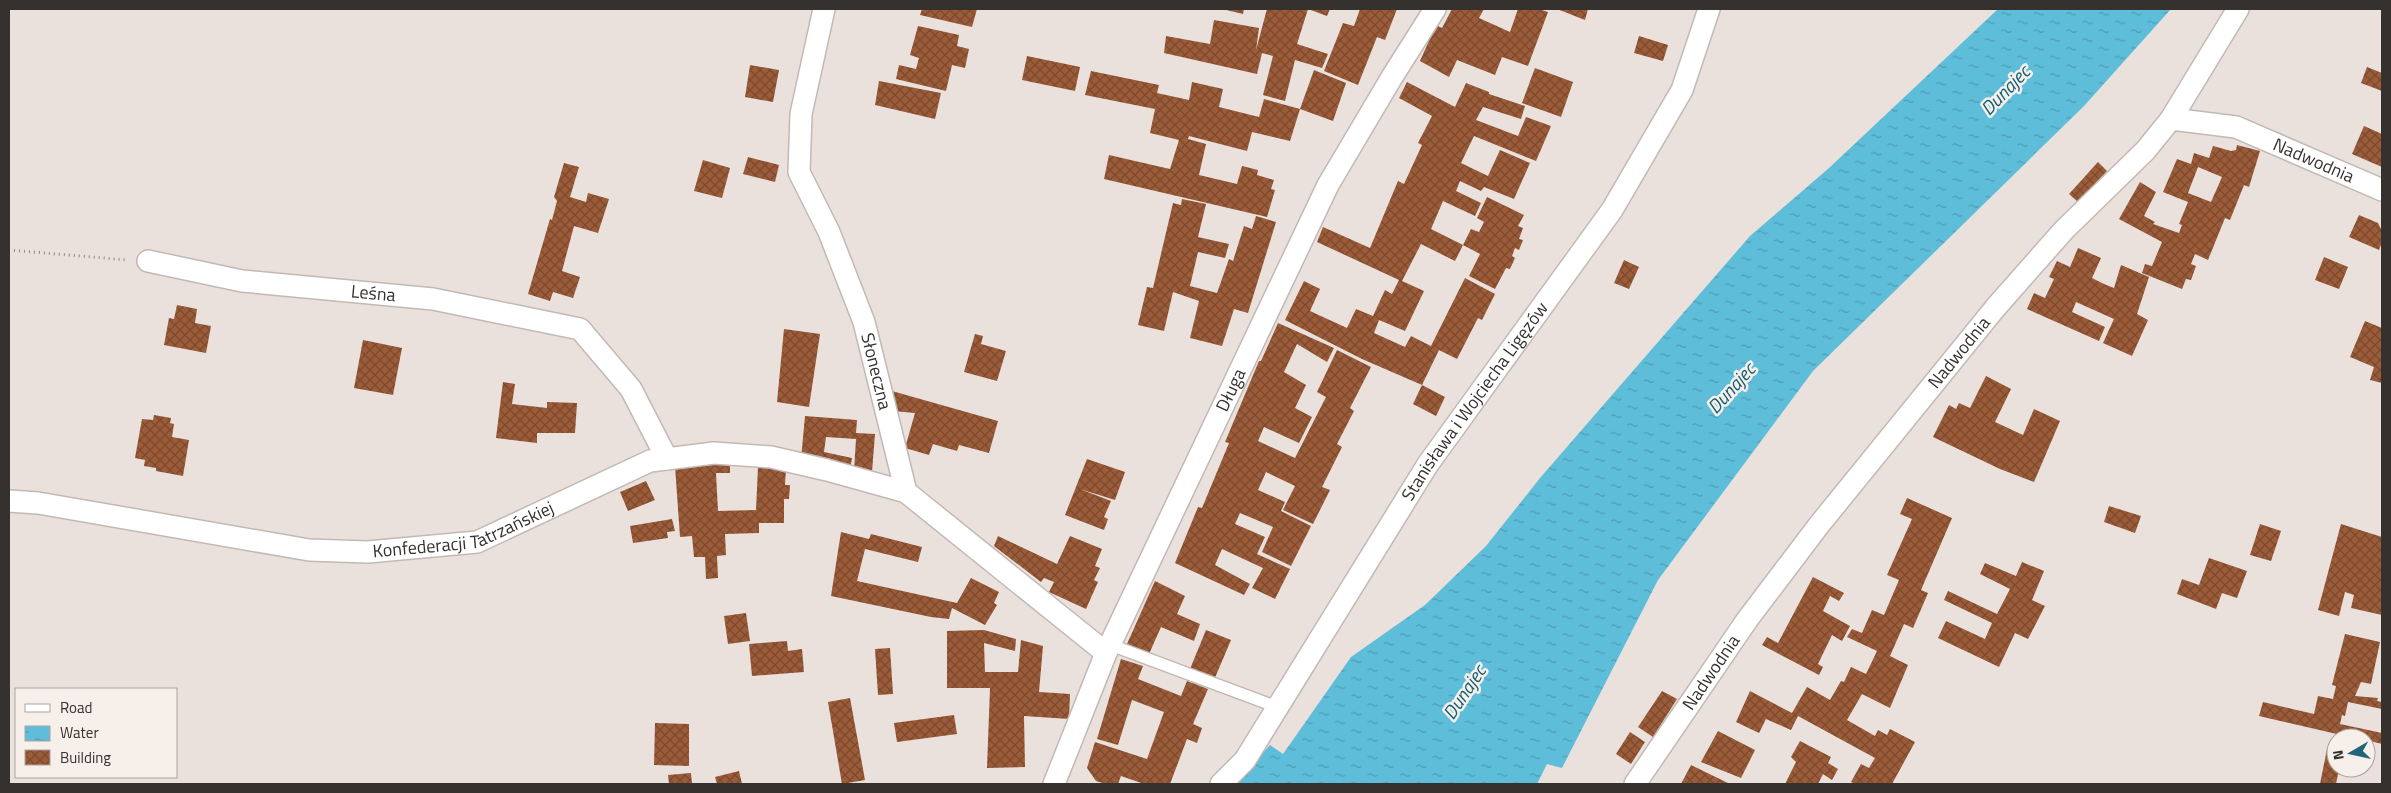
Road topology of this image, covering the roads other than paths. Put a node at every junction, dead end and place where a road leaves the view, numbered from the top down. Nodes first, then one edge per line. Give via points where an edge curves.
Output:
1 (824, 9) edge
2 (1435, 9) edge
3 (1709, 9) edge
4 (2238, 9) edge
5 (2172, 119) junction
6 (2382, 190) edge
7 (148, 261) road end
8 (667, 459) junction
9 (906, 492) junction
10 (9, 501) edge
11 (1108, 649) junction
12 (1277, 707) junction
13 (1054, 784) edge
14 (1221, 784) edge
15 (1634, 784) edge

1 - 9 street, Słoneczna via 801,114 799,172 829,232 864,322
2 - 11 street, Długa via 1328,185
3 - 12 street, Stanisława i Wojciecha Ligęzów via 1682,90 1612,210 1428,464
4 - 5 street
5 - 6 street, Nadwodnia via 2236,127
5 - 15 street, Nadwodnia via 2064,230 1996,308 1819,525 1747,620
7 - 8 street, Leśna via 242,281 433,299 580,329 631,389
8 - 9 street, Konfederacji Tatrzańskiej via 714,453 771,458
8 - 10 street, Konfederacji Tatrzańskiej via 650,461 477,542 368,552 309,550 38,503
9 - 11 street
11 - 12 lane
11 - 13 street, Długa
12 - 14 street, Stanisława i Wojciecha Ligęzów via 1245,760

